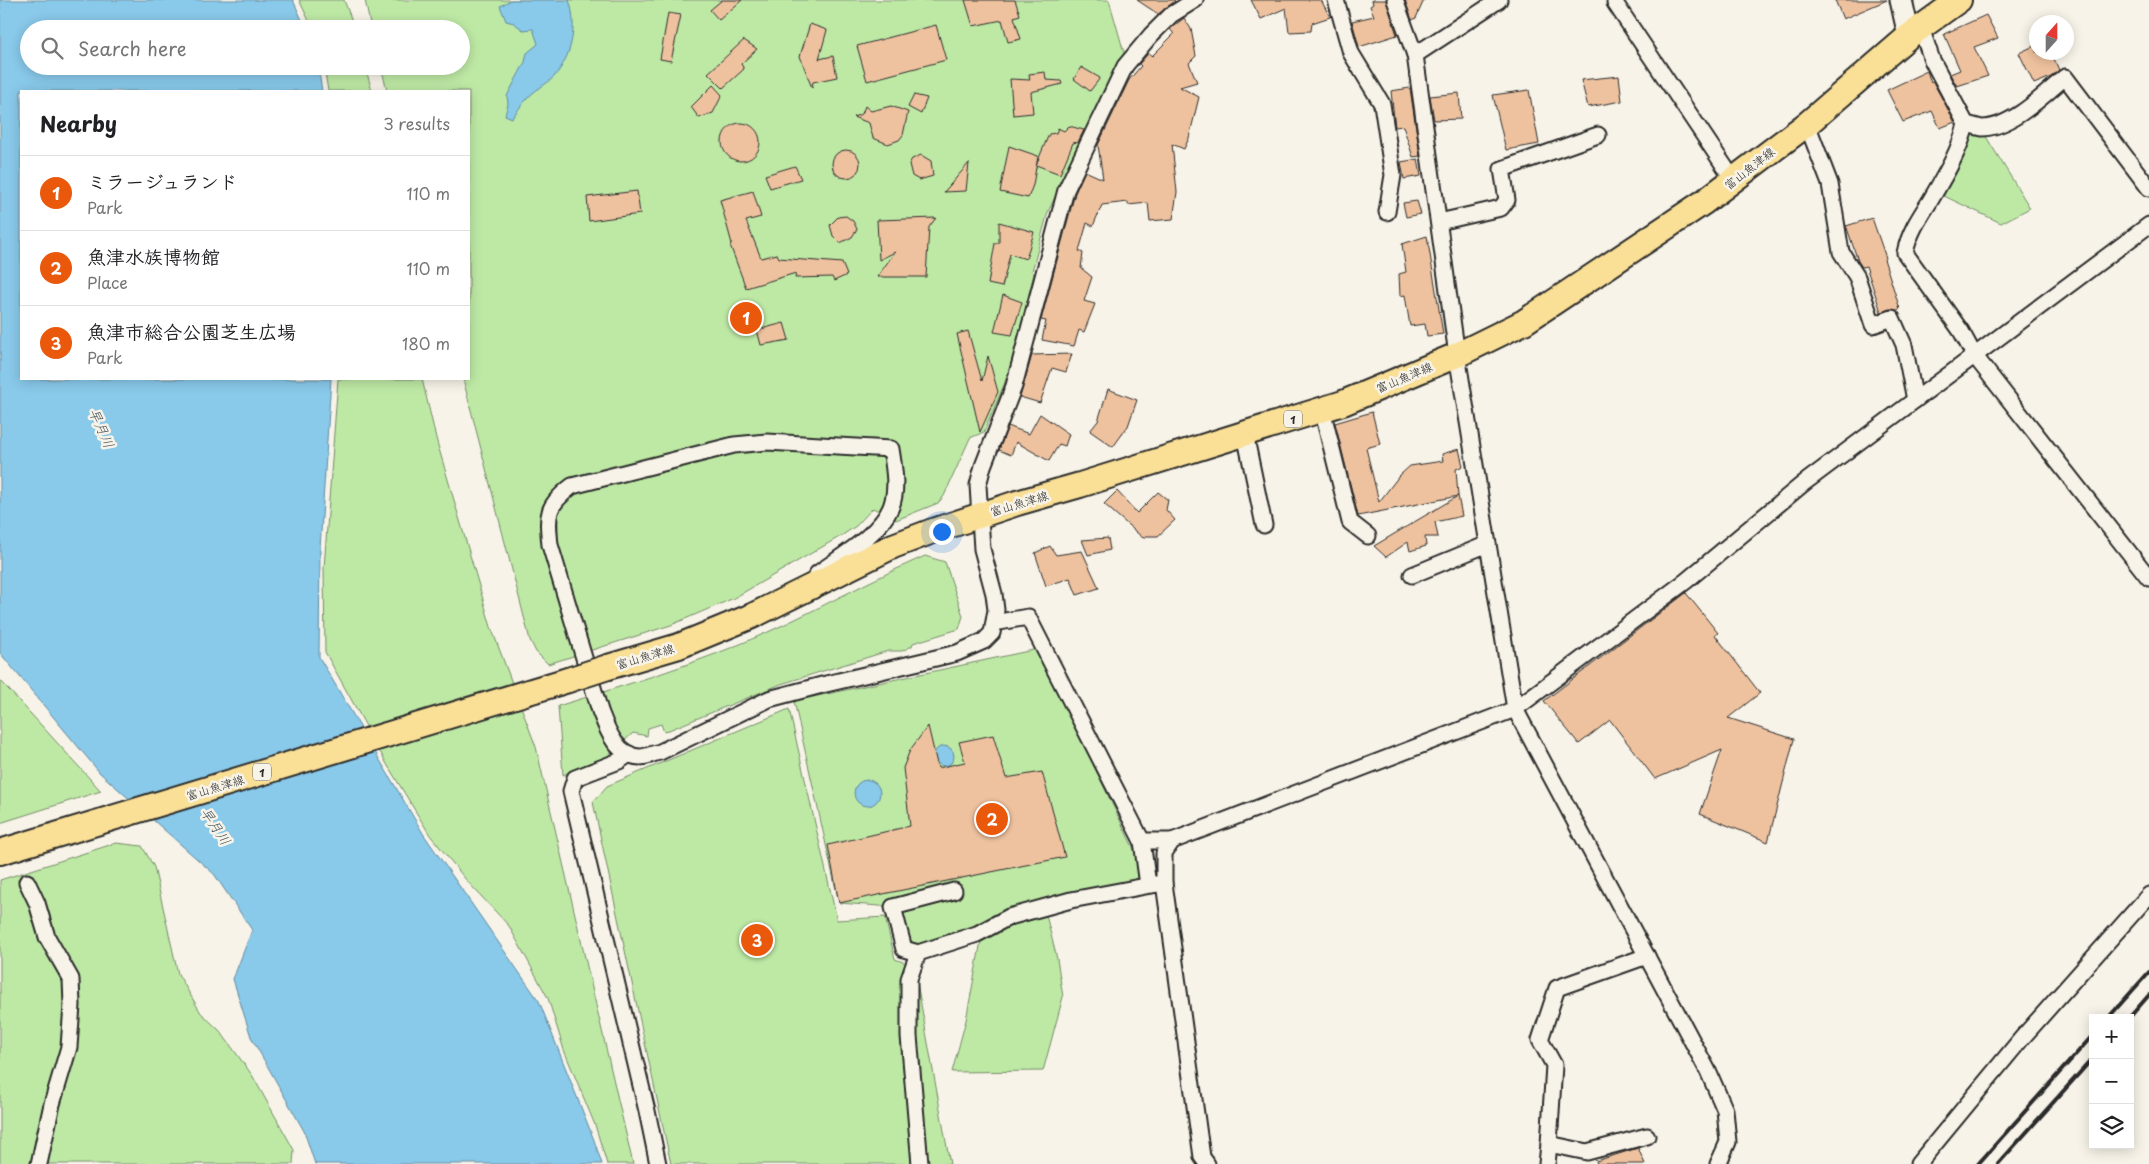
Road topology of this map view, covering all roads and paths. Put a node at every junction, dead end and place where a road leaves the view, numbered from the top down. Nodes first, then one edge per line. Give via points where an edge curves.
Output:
1 (1195, 0) edge
2 (1336, 0) edge
3 (1395, 0) edge
4 (1499, 0) edge
5 (1901, 0) edge
6 (1959, 0) edge
7 (1615, 1) edge
8 (1915, 32) junction
9 (1415, 55) junction
10 (1807, 124) junction
11 (1966, 124) junction
12 (1598, 135) dead end
13 (1733, 180) junction
14 (2149, 188) edge
15 (1387, 212) dead end
16 (1438, 222) junction
17 (2149, 225) edge
18 (1974, 355) junction
19 (1457, 356) junction
20 (1915, 400) junction
21 (1322, 409) junction
22 (1245, 434) junction
23 (980, 515) junction
24 (1264, 526) dead end
25 (1368, 536) dead end
26 (1488, 544) junction
27 (1412, 576) dead end
28 (2149, 578) edge
29 (764, 610) junction
30 (994, 623) junction
31 (1515, 709) junction
32 (629, 754) junction
33 (1142, 841) junction
34 (1172, 841) junction
35 (0, 852) edge
36 (27, 882) dead end
37 (1158, 884) junction
38 (954, 891) dead end
39 (2149, 895) edge
40 (918, 953) junction
41 (1647, 956) junction
42 (1647, 1136) dead end
43 (1549, 1144) junction
44 (39, 1164) edge
45 (658, 1164) edge
46 (920, 1164) edge
47 (1207, 1164) edge
48 (1547, 1164) edge
49 (1718, 1164) edge
50 (1918, 1164) edge

1 - 23 street via 1171,15 1125,66 1066,190 1014,386 983,466 978,485
2 - 15 street via 1351,53 1382,104 1392,175
3 - 9 street
4 - 9 street
5 - 8 street
6 - 8 main road, 富山魚津線 / 1
7 - 13 street
8 - 10 main road, 富山魚津線 / 1
8 - 11 street
9 - 16 street
10 - 13 main road, 富山魚津線 / 1
10 - 20 street via 1830,184 1841,252 1857,277 1873,324 1892,318 1904,345
11 - 14 street via 1981,128 2000,125 2028,108 2065,77
11 - 18 street via 1944,176 1908,237 1905,253 1961,331
12 - 16 street via 1502,169 1507,200 1501,208
13 - 19 main road, 富山魚津線 / 1 via 1524,322
16 - 19 street
17 - 18 street
18 - 20 street
18 - 28 street
19 - 21 main road, 富山魚津線 / 1
19 - 26 street
20 - 31 street via 1804,483 1686,582
21 - 22 main road, 富山魚津線 / 1
21 - 25 street via 1350,522
22 - 23 main road, 富山魚津線 / 1
22 - 24 street
23 - 29 main road, 富山魚津線 / 1 via 893,546
23 - 30 street via 982,549 994,594
26 - 27 street
26 - 31 street
29 - 32 street via 836,561 885,518 894,490 892,449 767,442 734,446 572,486 556,499 547,518 550,545 600,711 610,736
29 - 35 main road, 富山魚津線 / 1, bridge via 679,646
30 - 32 street via 992,633 984,641 957,653 769,699 660,752 641,757
30 - 33 street via 1028,617
31 - 34 street
31 - 41 street
32 - 45 street via 575,778 571,791
33 - 34 street
33 - 37 street via 1147,878
34 - 37 street via 1164,853
36 - 44 street via 47,936 71,979 69,1047
37 - 40 street via 1071,900 1009,917 977,934
37 - 47 street via 1202,1156
38 - 40 street via 893,907 904,950
39 - 50 street via 2022,1038
40 - 46 street via 910,979 909,1036
41 - 43 street via 1557,988 1540,1040 1554,1065
41 - 49 street via 1725,1110 1728,1142
42 - 43 street via 1587,1152
43 - 48 street

